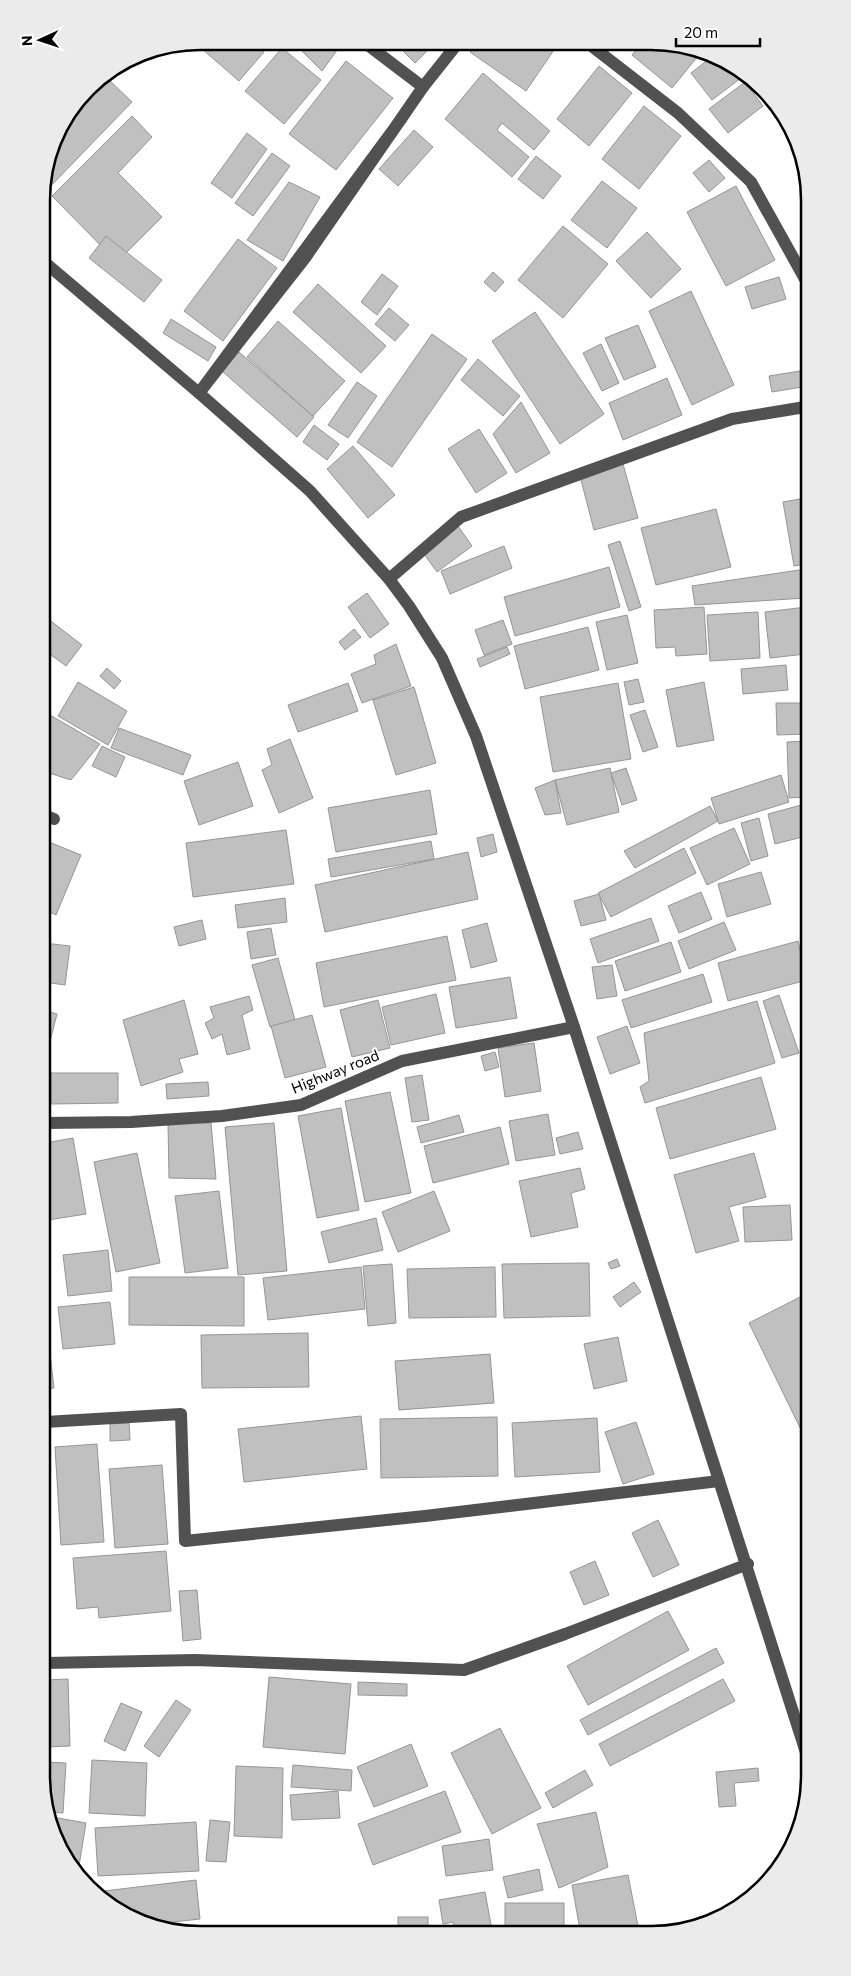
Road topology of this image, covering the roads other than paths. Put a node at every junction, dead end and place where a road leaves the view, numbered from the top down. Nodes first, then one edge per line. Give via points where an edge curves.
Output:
1 (374, 50) edge
2 (452, 50) edge
3 (597, 50) edge
4 (423, 87) junction
5 (50, 267) edge
6 (801, 272) edge
7 (199, 393) junction
8 (801, 408) edge
9 (389, 579) junction
10 (574, 1027) junction
11 (50, 1123) edge
12 (50, 1422) edge
13 (719, 1481) junction
14 (748, 1564) junction
15 (50, 1663) edge
16 (801, 1736) edge

1 - 4 street
2 - 4 street
3 - 6 street via 678,113 751,182
4 - 7 street
5 - 7 street
7 - 9 street via 310,491
8 - 9 street via 732,419 461,517
9 - 10 street via 442,658 476,736
10 - 11 street, Highway road via 402,1061 301,1105 195,1118
10 - 13 street
12 - 13 street via 181,1414 185,1541
13 - 14 street
14 - 15 street via 464,1670 195,1660
14 - 16 street

